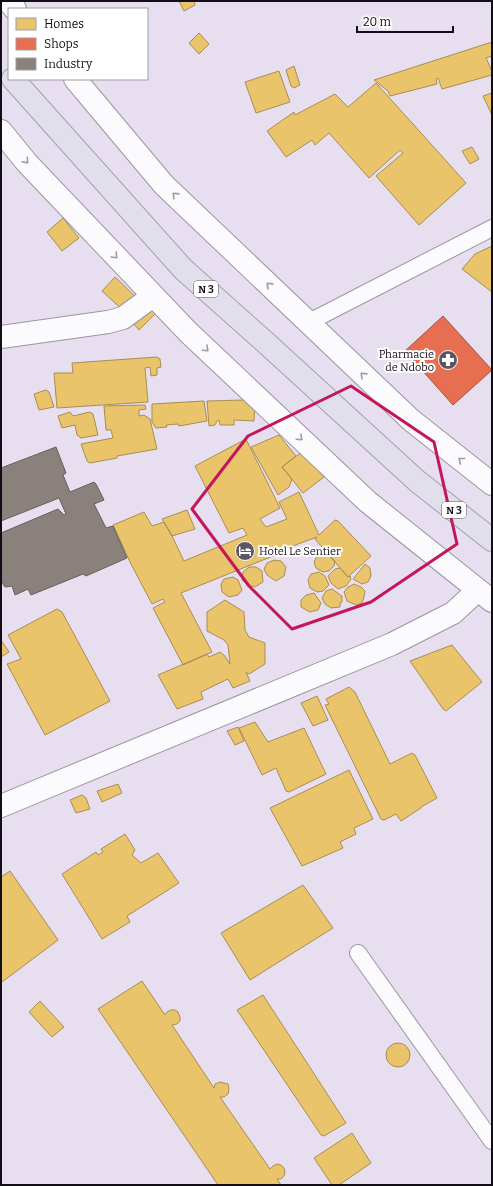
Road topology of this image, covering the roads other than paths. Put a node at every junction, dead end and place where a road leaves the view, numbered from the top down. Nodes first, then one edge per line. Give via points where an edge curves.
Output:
1 (14, 80) edge
2 (76, 80) edge
3 (1, 131) edge
4 (492, 228) edge
5 (153, 296) junction
6 (309, 322) junction
7 (1, 337) edge
8 (492, 484) edge
9 (492, 540) edge
10 (485, 596) edge
11 (1, 806) edge
12 (358, 953) dead end
13 (492, 1141) edge

1 - 9 highway, N 3 via 183,269 417,481
6 -> 2 main road via 164,184
3 -> 5 main road via 27,163
4 - 6 lane
5 - 7 main road via 123,318
5 -> 10 main road via 368,502
8 -> 6 main road via 411,420
10 - 11 main road via 392,644
12 - 13 lane

